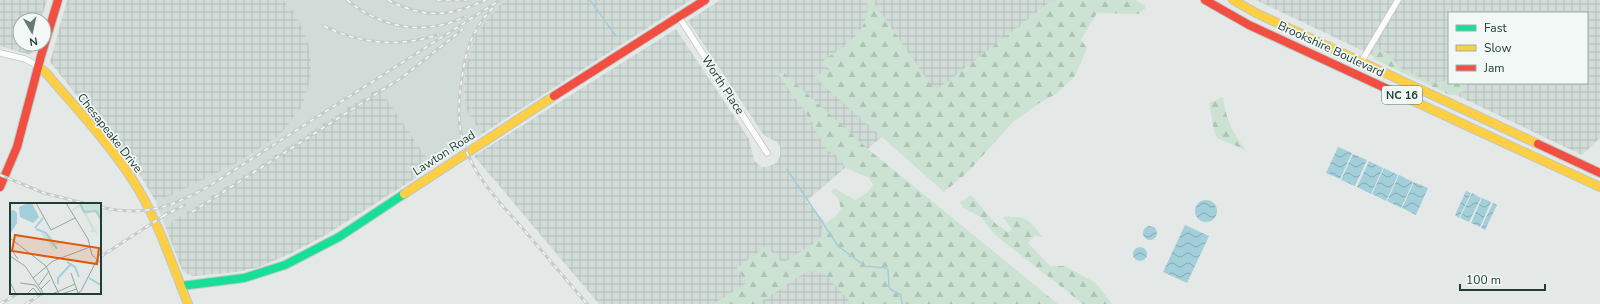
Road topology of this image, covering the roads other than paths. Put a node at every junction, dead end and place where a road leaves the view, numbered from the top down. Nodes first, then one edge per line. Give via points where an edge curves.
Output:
1 (58, 0) edge
2 (705, 0) edge
3 (1205, 0) edge
4 (1233, 0) edge
5 (1398, 0) edge
6 (1256, 12) junction
7 (679, 17) junction
8 (1250, 25) junction
9 (0, 53) edge
10 (1361, 62) junction
11 (38, 66) junction
12 (767, 153) dead end
13 (1600, 173) edge
14 (0, 187) edge
15 (1600, 187) edge
16 (181, 286) junction
17 (188, 304) edge

1 - 11 main road
2 - 7 main road, Lawton Road
3 - 8 main road, Brookshire Boulevard / NC 16
4 - 6 main road, Brookshire Boulevard / NC 16
5 - 10 street
6 - 8 main road
6 - 10 main road, Brookshire Boulevard / NC 16
7 - 12 street, Worth Place
7 - 16 main road, Lawton Road via 314,251 256,276
8 - 15 main road, Brookshire Boulevard / NC 16
9 - 11 street, Chesapeake Drive via 25,59
10 - 13 main road, Brookshire Boulevard / NC 16
11 - 14 main road via 17,147
11 - 16 main road, Chesapeake Drive via 118,159 132,179 149,211
16 - 17 main road, Chesapeake Drive

